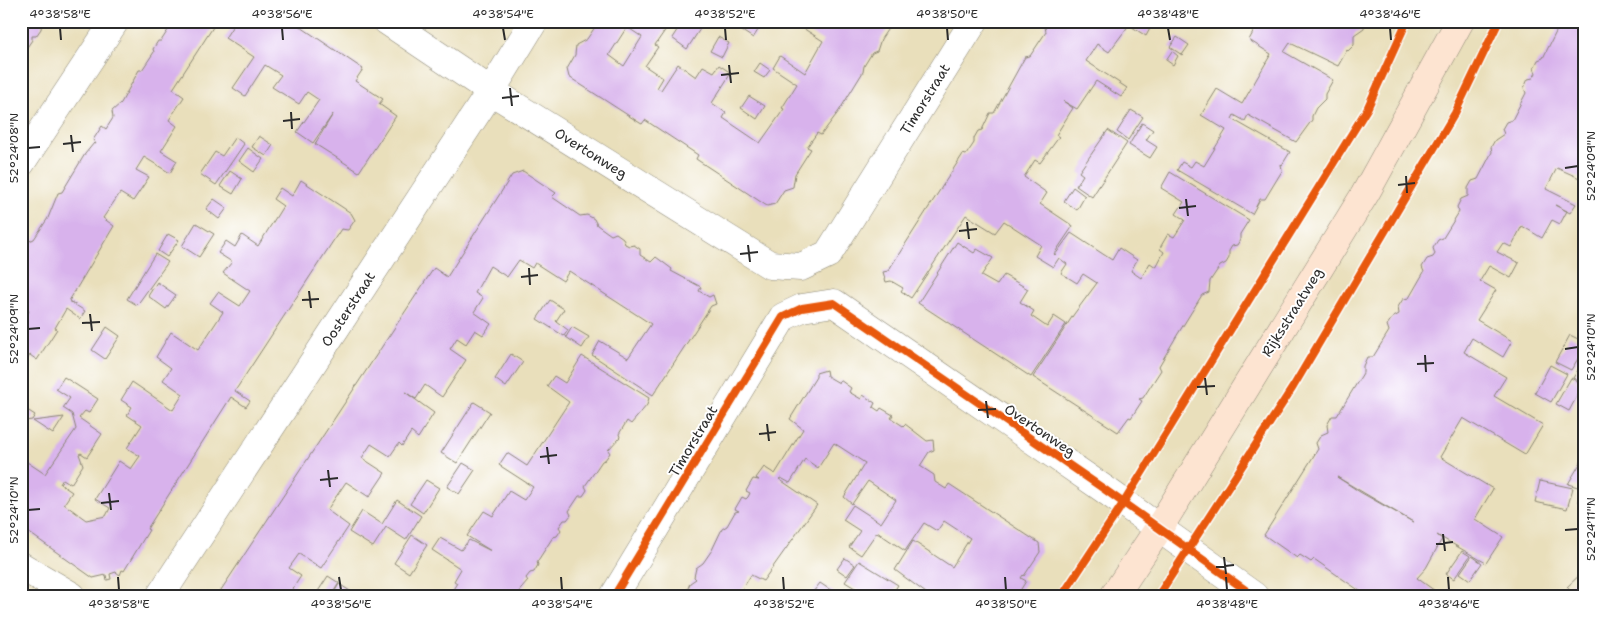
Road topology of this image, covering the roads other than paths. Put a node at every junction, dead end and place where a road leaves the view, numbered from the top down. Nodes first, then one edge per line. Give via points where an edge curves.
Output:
1 (115, 21) edge
2 (387, 21) edge
3 (534, 21) edge
4 (974, 21) edge
5 (1460, 21) edge
6 (492, 91) junction
7 (21, 162) edge
8 (801, 267) joint
9 (802, 308) joint
10 (1159, 528) junction
11 (21, 566) edge
12 (72, 596) edge
13 (160, 596) edge
14 (614, 596) edge
15 (1114, 596) edge
16 (1254, 596) edge

1 - 7 street
2 - 6 street, Overtonweg
3 - 6 street, Oosterstraat
4 - 8 street, Timorstraat via 828,254
5 - 10 main road, Rijksstraatweg via 1365,194
6 - 8 street, Overtonweg via 770,266
6 - 13 street, Oosterstraat
9 - 10 street, Overtonweg via 834,303
9 - 14 street, Timorstraat via 783,317
10 - 15 main road, Rijksstraatweg
10 - 16 street, Overtonweg
11 - 12 street

